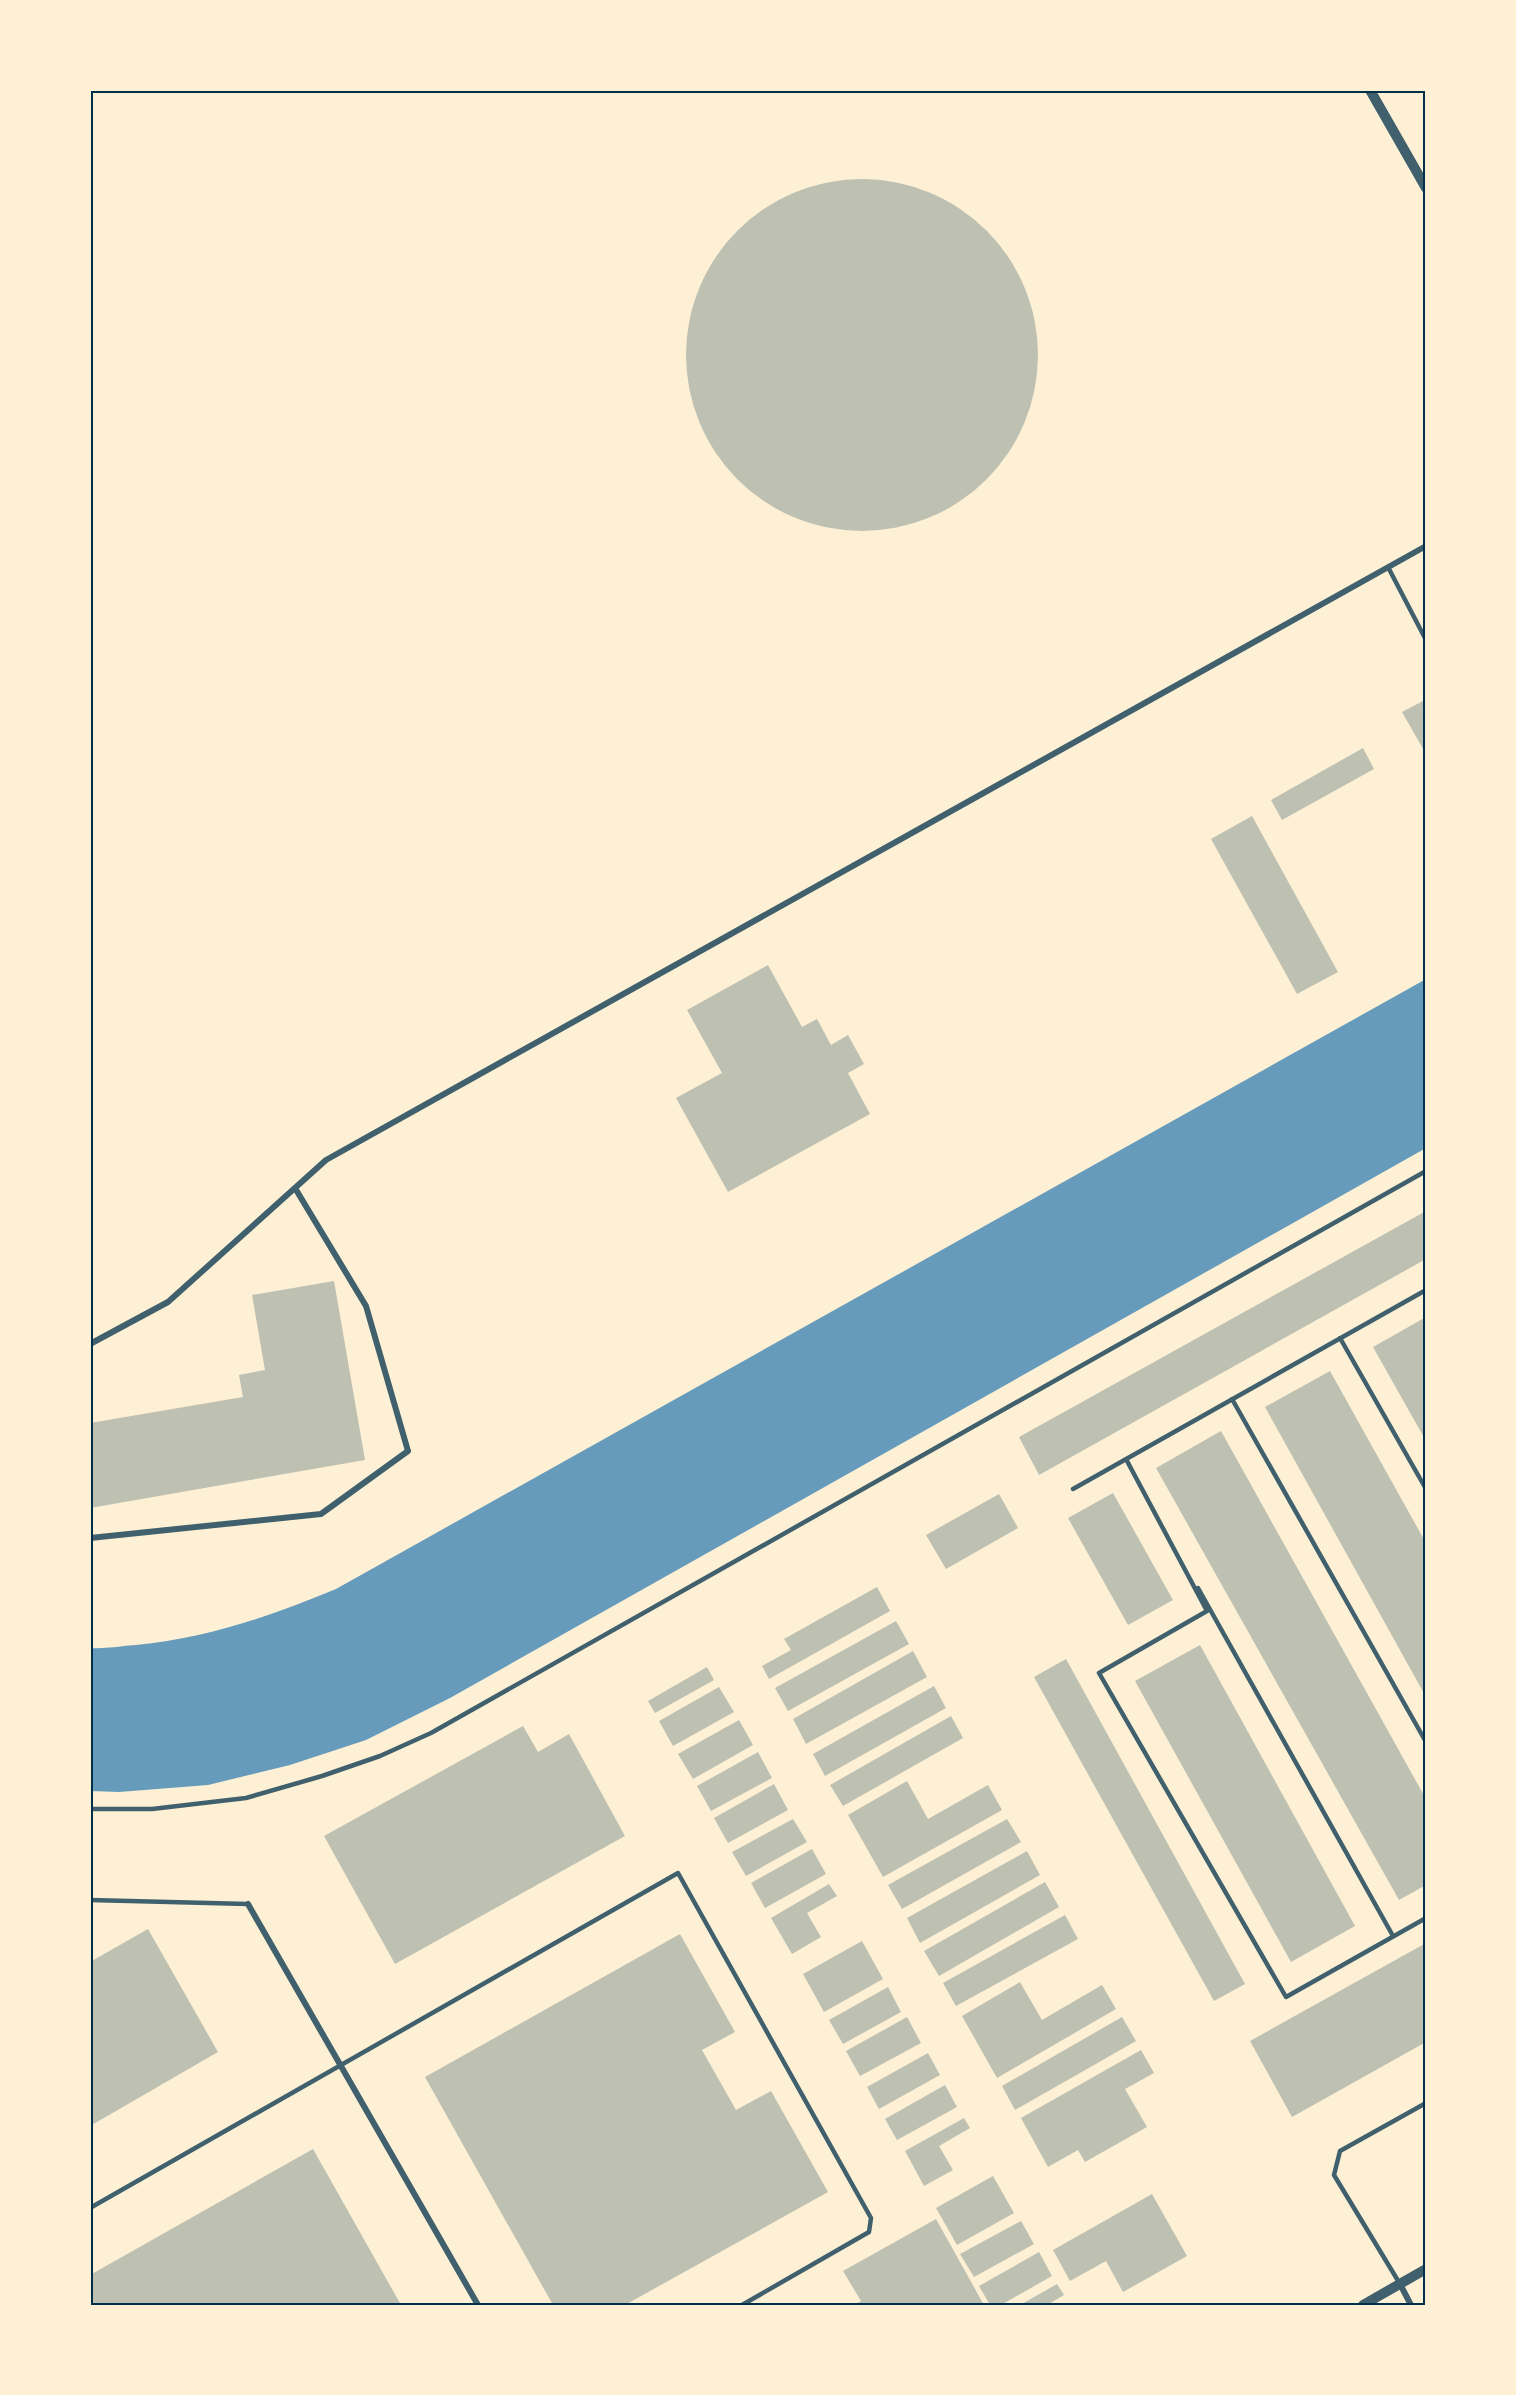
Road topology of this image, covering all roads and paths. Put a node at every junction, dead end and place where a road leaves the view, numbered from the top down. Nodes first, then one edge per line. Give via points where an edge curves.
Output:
1 (1370, 90) edge
2 (1426, 188) edge
3 (1426, 546) edge
4 (1388, 567) junction
5 (1426, 640) edge
6 (1426, 1171) edge
7 (295, 1188) junction
8 (1426, 1290) edge
9 (1340, 1338) junction
10 (90, 1344) edge
11 (1232, 1399) junction
12 (1126, 1460) junction
13 (1072, 1489) dead end
14 (1426, 1489) edge
15 (90, 1538) edge
16 (1426, 1742) edge
17 (90, 1809) edge
18 (90, 1900) edge
19 (248, 1904) joint
20 (1426, 1918) edge
21 (1393, 1936) junction
22 (339, 2066) junction
23 (1426, 2103) edge
24 (90, 2208) edge
25 (1426, 2269) edge
26 (1400, 2284) junction
27 (478, 2305) edge
28 (742, 2305) edge
29 (1363, 2305) edge
30 (1412, 2305) edge

1 - 2 street
3 - 4 street
4 - 5 lane
4 - 7 street via 326,1160
6 - 17 lane via 431,1733 380,1756 246,1798 152,1809
7 - 10 street via 168,1302
7 - 15 street via 366,1306 408,1451 321,1514
8 - 9 lane
9 - 11 lane
9 - 14 lane
11 - 12 lane
11 - 16 lane
12 - 13 lane
12 - 21 lane
12 - 21 lane via 1207,1611 1099,1673 1286,1997
18 - 19 lane
19 - 22 street
20 - 21 lane
22 - 24 lane
22 - 27 street
22 - 28 lane via 678,1874 871,2218 868,2232
23 - 26 lane via 1340,2151 1334,2175
25 - 26 street
26 - 29 street
26 - 30 street

